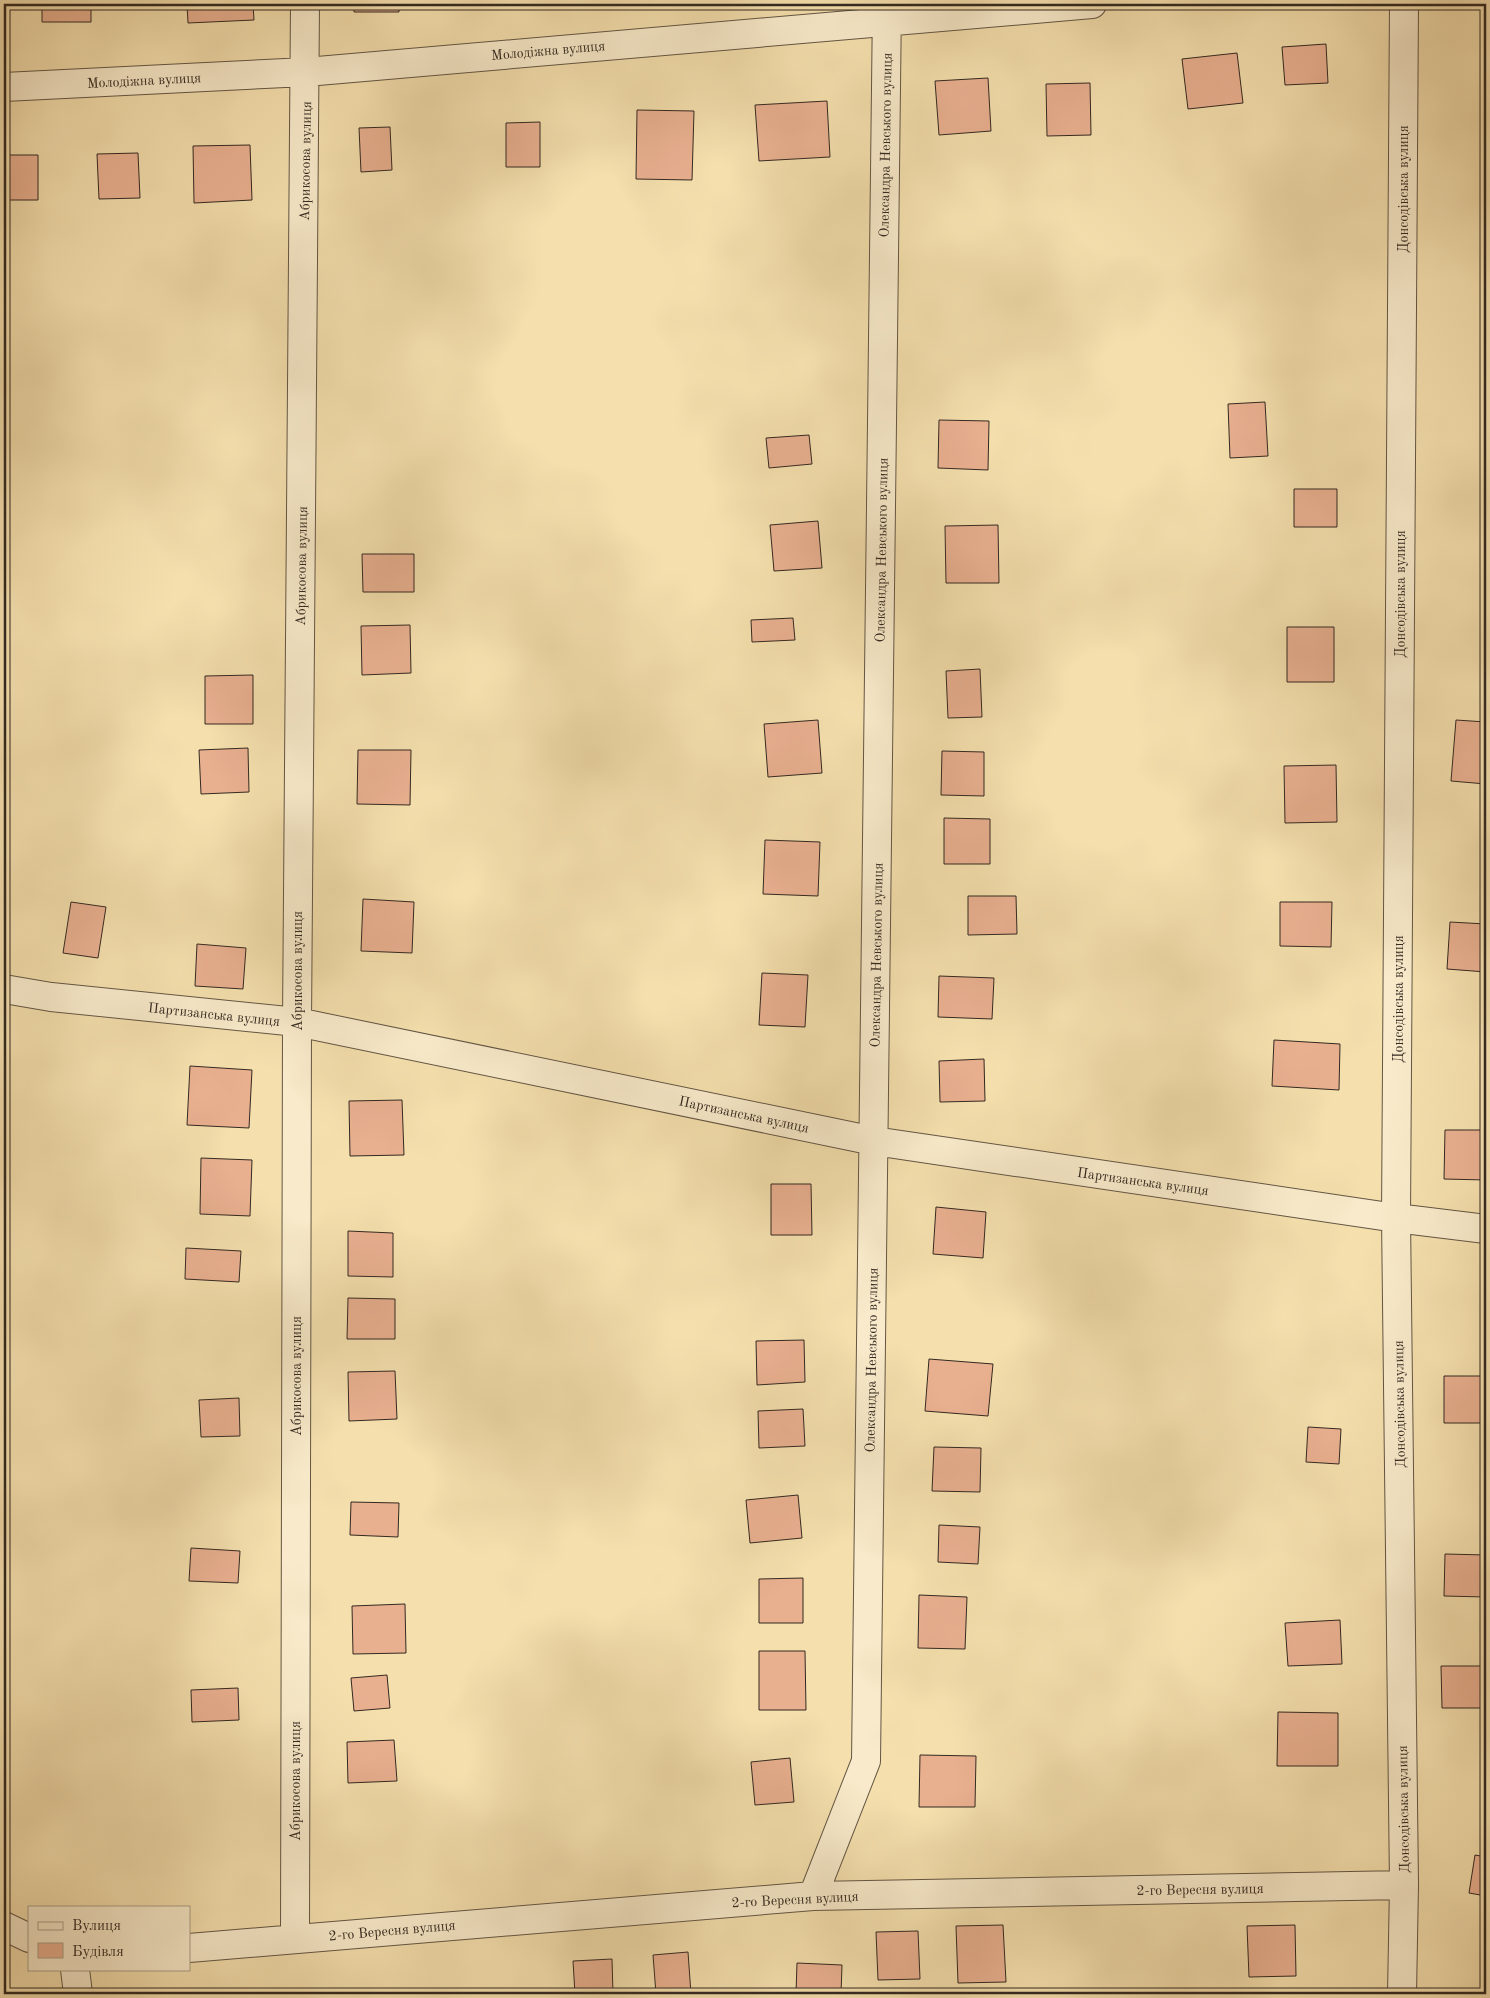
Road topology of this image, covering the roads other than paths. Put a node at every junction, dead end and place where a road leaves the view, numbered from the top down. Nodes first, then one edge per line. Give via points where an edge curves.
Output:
1 (305, 4) edge
2 (1092, 4) edge
3 (1404, 4) edge
4 (887, 12) edge
5 (306, 72) junction
6 (4, 87) edge
7 (4, 989) edge
8 (297, 1022) junction
9 (874, 1141) junction
10 (1396, 1218) junction
11 (1486, 1229) edge
12 (1404, 1885) junction
13 (812, 1896) junction
14 (4, 1926) edge
15 (28, 1938) edge
16 (295, 1938) junction
17 (190, 1948) edge
18 (75, 1970) edge
19 (78, 1994) edge
20 (1402, 1994) edge

1 - 5 street, Абрикосова вулиця
2 - 4 street, Молодіжна вулиця
3 - 10 street, Донсодівська вулиця
4 - 5 street, Молодіжна вулиця
4 - 9 street, Олександра Невського вулиця
5 - 6 street, Молодіжна вулиця
5 - 8 street, Абрикосова вулиця
7 - 8 street, Партизанська вулиця via 51,998
8 - 9 street, Партизанська вулиця
8 - 16 street, Абрикосова вулиця
9 - 10 street, Партизанська вулиця
9 - 13 street, Олександра Невського вулиця via 866,1760
10 - 11 street, Партизанська вулиця
10 - 12 street, Донсодівська вулиця
12 - 13 street, 2-го Вересня вулиця
12 - 20 street, Донсодівська вулиця
13 - 16 street, 2-го Вересня вулиця
14 - 15 street
16 - 17 street, 2-го Вересня вулиця
18 - 19 street

